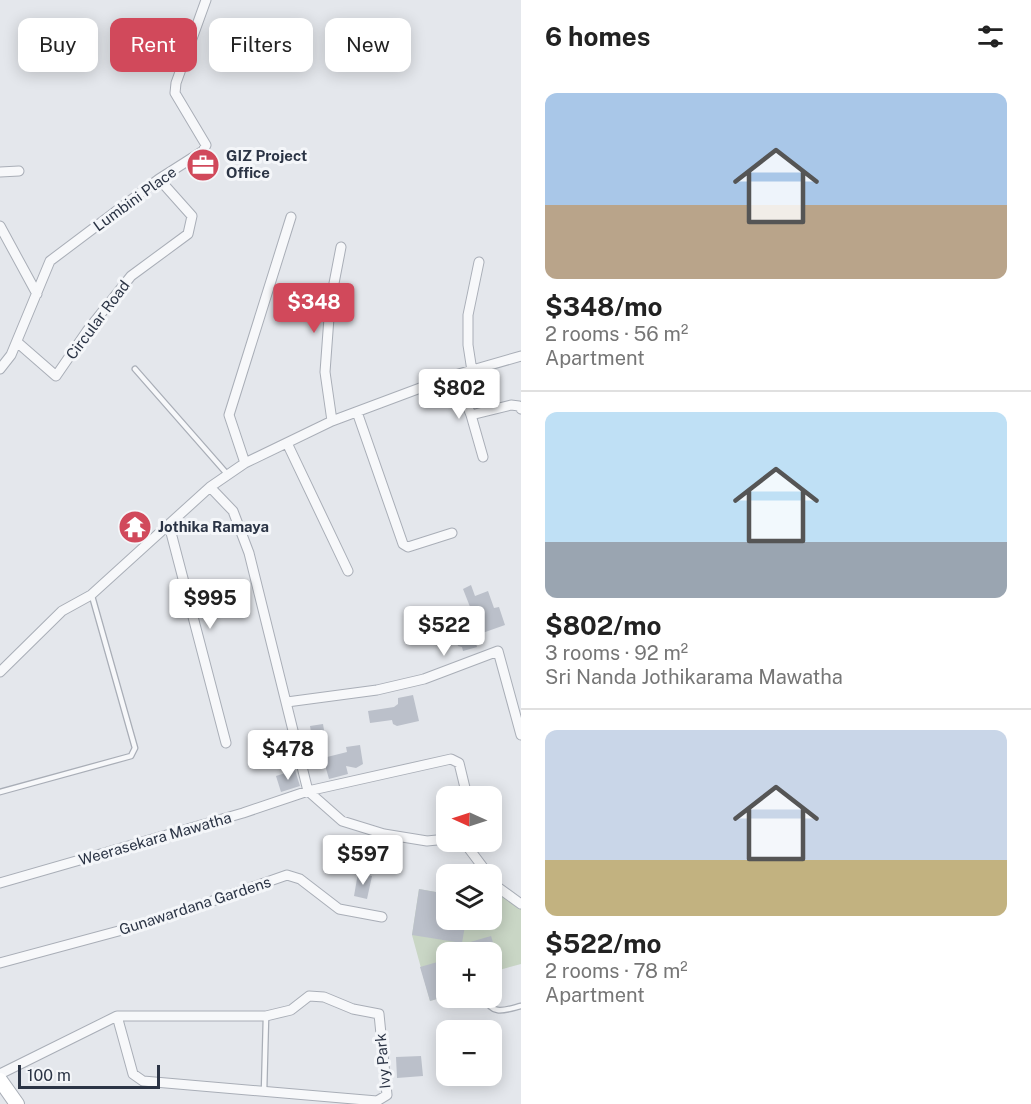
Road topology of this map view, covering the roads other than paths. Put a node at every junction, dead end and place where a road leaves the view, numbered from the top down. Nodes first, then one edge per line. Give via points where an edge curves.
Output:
1 (206, 0) edge
2 (19, 171) dead end
3 (0, 172) edge
4 (159, 179) junction
5 (291, 217) dead end
6 (0, 226) edge
7 (341, 247) dead end
8 (479, 262) dead end
9 (37, 294) junction
10 (17, 342) junction
11 (521, 356) edge
12 (0, 369) edge
13 (135, 369) dead end
14 (472, 371) junction
15 (455, 375) junction
16 (521, 409) edge
17 (357, 412) junction
18 (471, 415) junction
19 (332, 421) junction
20 (287, 443) junction
21 (483, 457) dead end
22 (245, 463) junction
23 (228, 474) junction
24 (210, 487) junction
25 (169, 525) junction
26 (452, 533) dead end
27 (348, 571) dead end
28 (91, 595) junction
29 (0, 672) edge
30 (287, 702) junction
31 (521, 735) edge
32 (226, 743) dead end
33 (465, 786) edge
34 (308, 791) junction
35 (0, 792) edge
36 (436, 840) edge
37 (0, 883) edge
38 (502, 890) edge
39 (521, 904) edge
40 (382, 917) dead end
41 (0, 963) edge
42 (521, 1006) edge
43 (491, 1008) edge
44 (117, 1016) junction
45 (266, 1016) junction
46 (0, 1074) edge
47 (0, 1080) edge
48 (264, 1092) junction
49 (15, 1103) edge

1 - 4 street, Lumbini Place via 175,93 206,145 203,151
2 - 3 street
4 - 9 street, Lumbini Place via 50,261
4 - 10 street, Circular Road via 192,216 188,234 131,276 56,376
5 - 22 street via 229,416
6 - 9 street
7 - 19 street via 330,304 325,372
8 - 14 street via 468,315
9 - 10 street, Lumbini Place
10 - 12 street, Lumbini Place
11 - 14 street
13 - 23 lane
14 - 15 street
15 - 17 street
15 - 18 street
16 - 18 street via 511,405
17 - 19 street
17 - 26 street via 403,544 408,547
18 - 21 street
19 - 20 street
20 - 22 street
20 - 27 street
22 - 23 street
23 - 24 street
24 - 25 street
24 - 30 street via 233,511 249,553
25 - 28 street
25 - 32 street
28 - 29 street via 62,611
28 - 35 lane via 135,748 131,756
30 - 31 street via 377,690 424,679 498,651
30 - 34 street
33 - 34 street, Weerasekara Mawatha via 459,763 451,759
34 - 36 street via 342,821 384,834
34 - 37 street, Weerasekara Mawatha
38 - 39 street
40 - 41 street, Gunawardana Gardens via 339,909 300,879 287,875 152,922
42 - 43 lane via 500,1011
44 - 45 street, Ivy Park
44 - 46 street, Ivy Park
44 - 48 street, Ivy Park via 133,1074 142,1081
45 - 48 lane
45 - 48 street, Ivy Park via 291,1010 309,996 379,1014 387,1095 377,1101
47 - 49 main road

